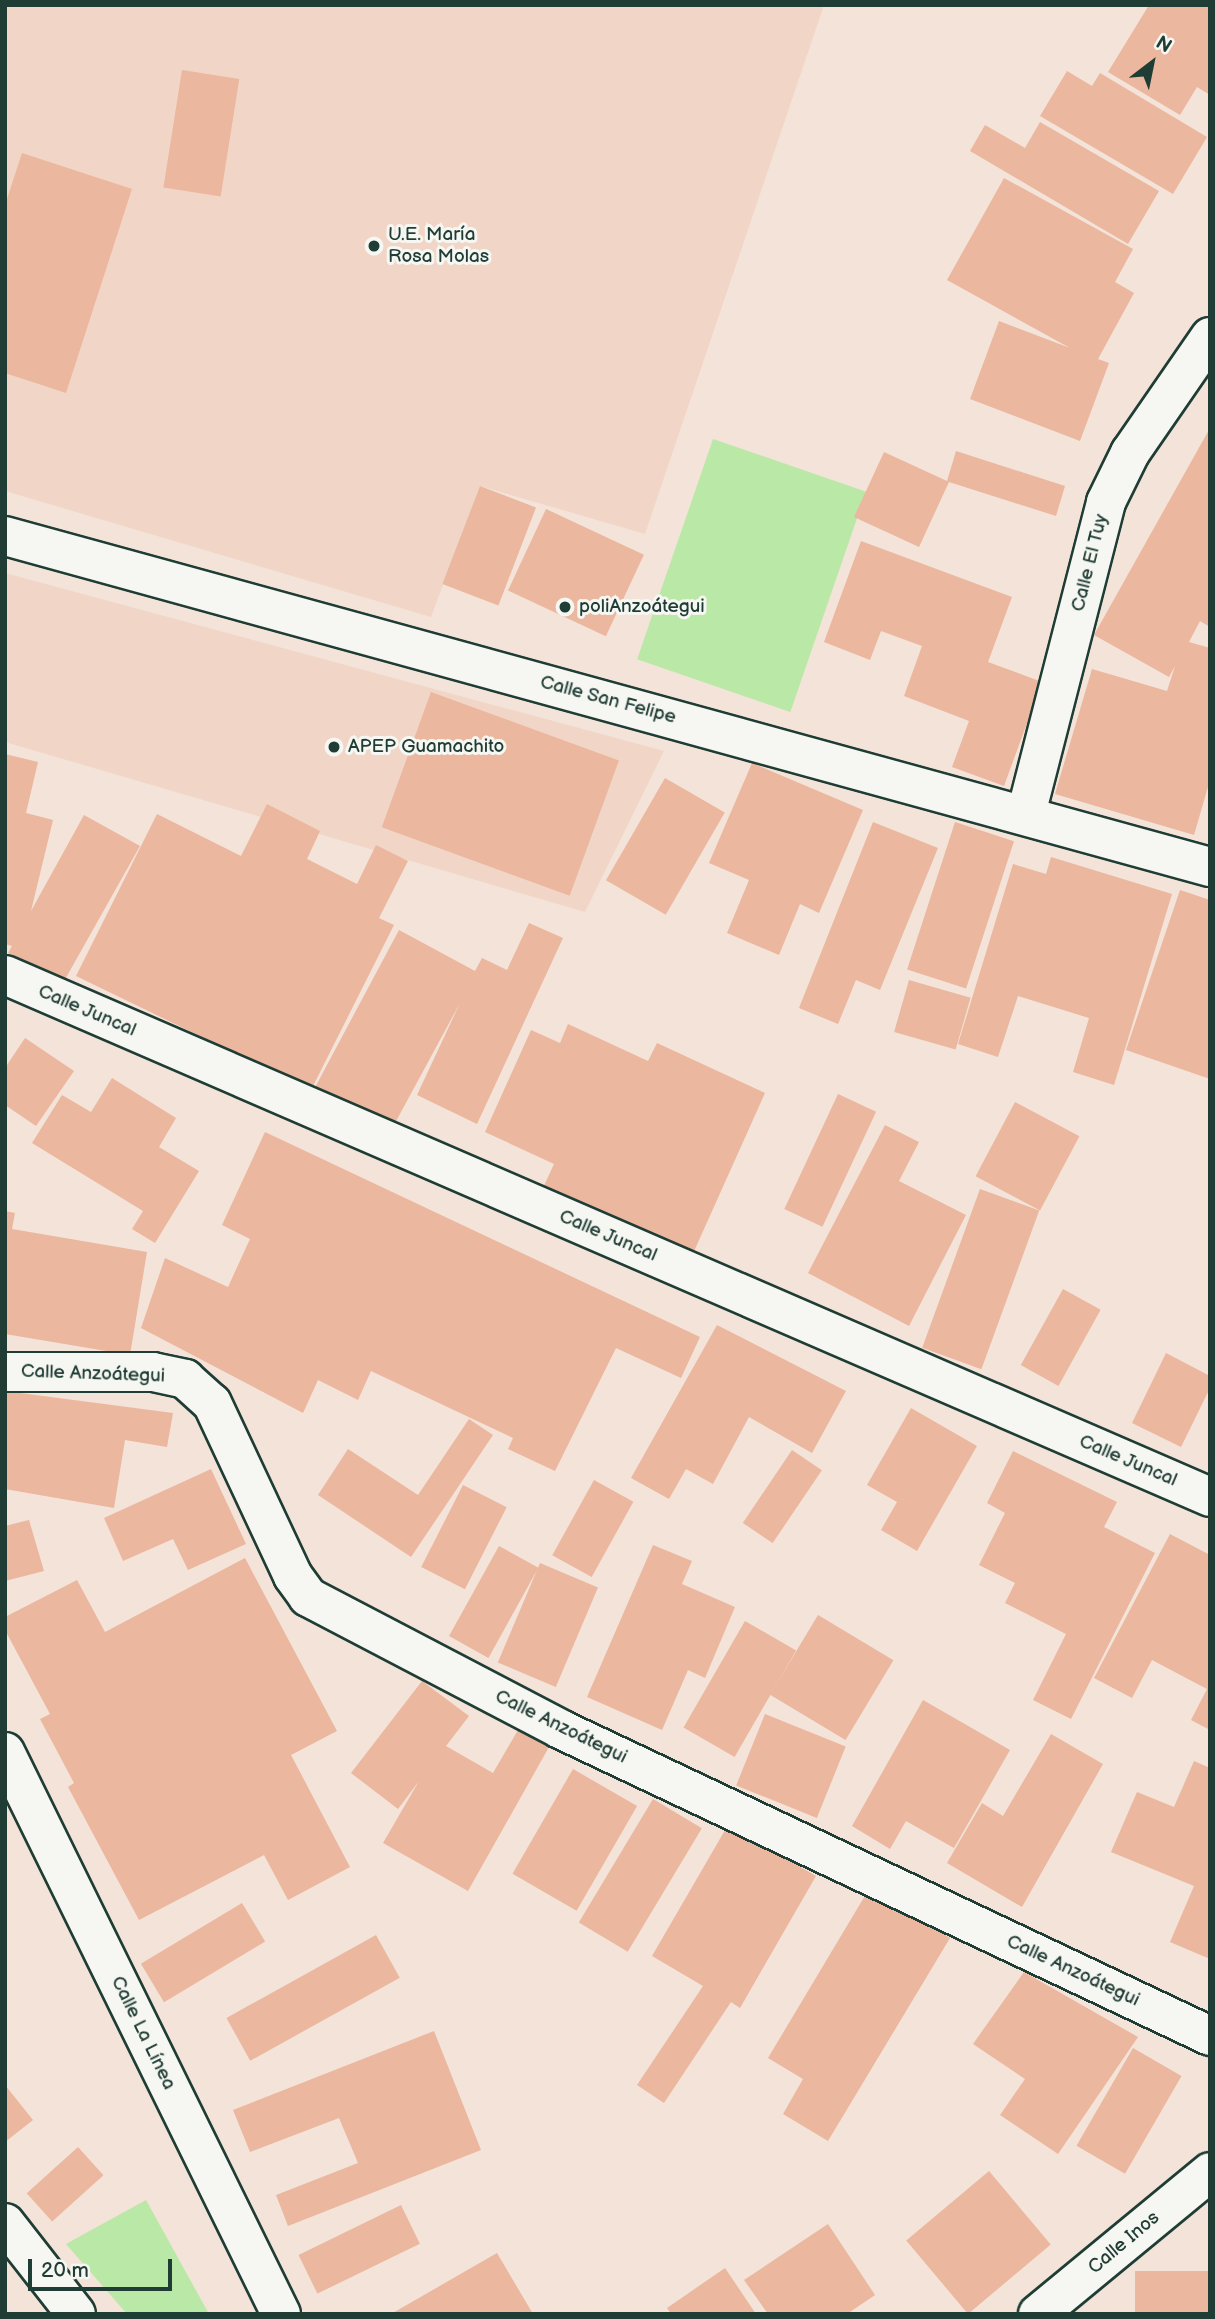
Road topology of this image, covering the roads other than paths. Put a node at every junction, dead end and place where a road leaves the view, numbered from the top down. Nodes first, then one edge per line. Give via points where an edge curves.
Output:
1 (1210, 337) edge
2 (5, 536) edge
3 (1026, 814) junction
4 (1210, 867) edge
5 (5, 975) edge
6 (5, 1372) edge
7 (1210, 1497) edge
8 (5, 1752) edge
9 (1210, 2036) edge
10 (1210, 2172) edge
11 (5, 2223) edge
12 (76, 2314) edge
13 (281, 2314) edge
14 (1038, 2314) edge

1 - 3 street, Calle El Tuy via 1130,453 1106,502
2 - 3 street, Calle San Felipe
3 - 4 street, Calle San Felipe
5 - 7 street, Calle Juncal
6 - 9 street, Calle Anzoátegui via 153,1372 185,1379 212,1403 293,1576 308,1597 560,1728
8 - 13 street, Calle La Línea
10 - 14 street, Calle Inos
11 - 12 street

